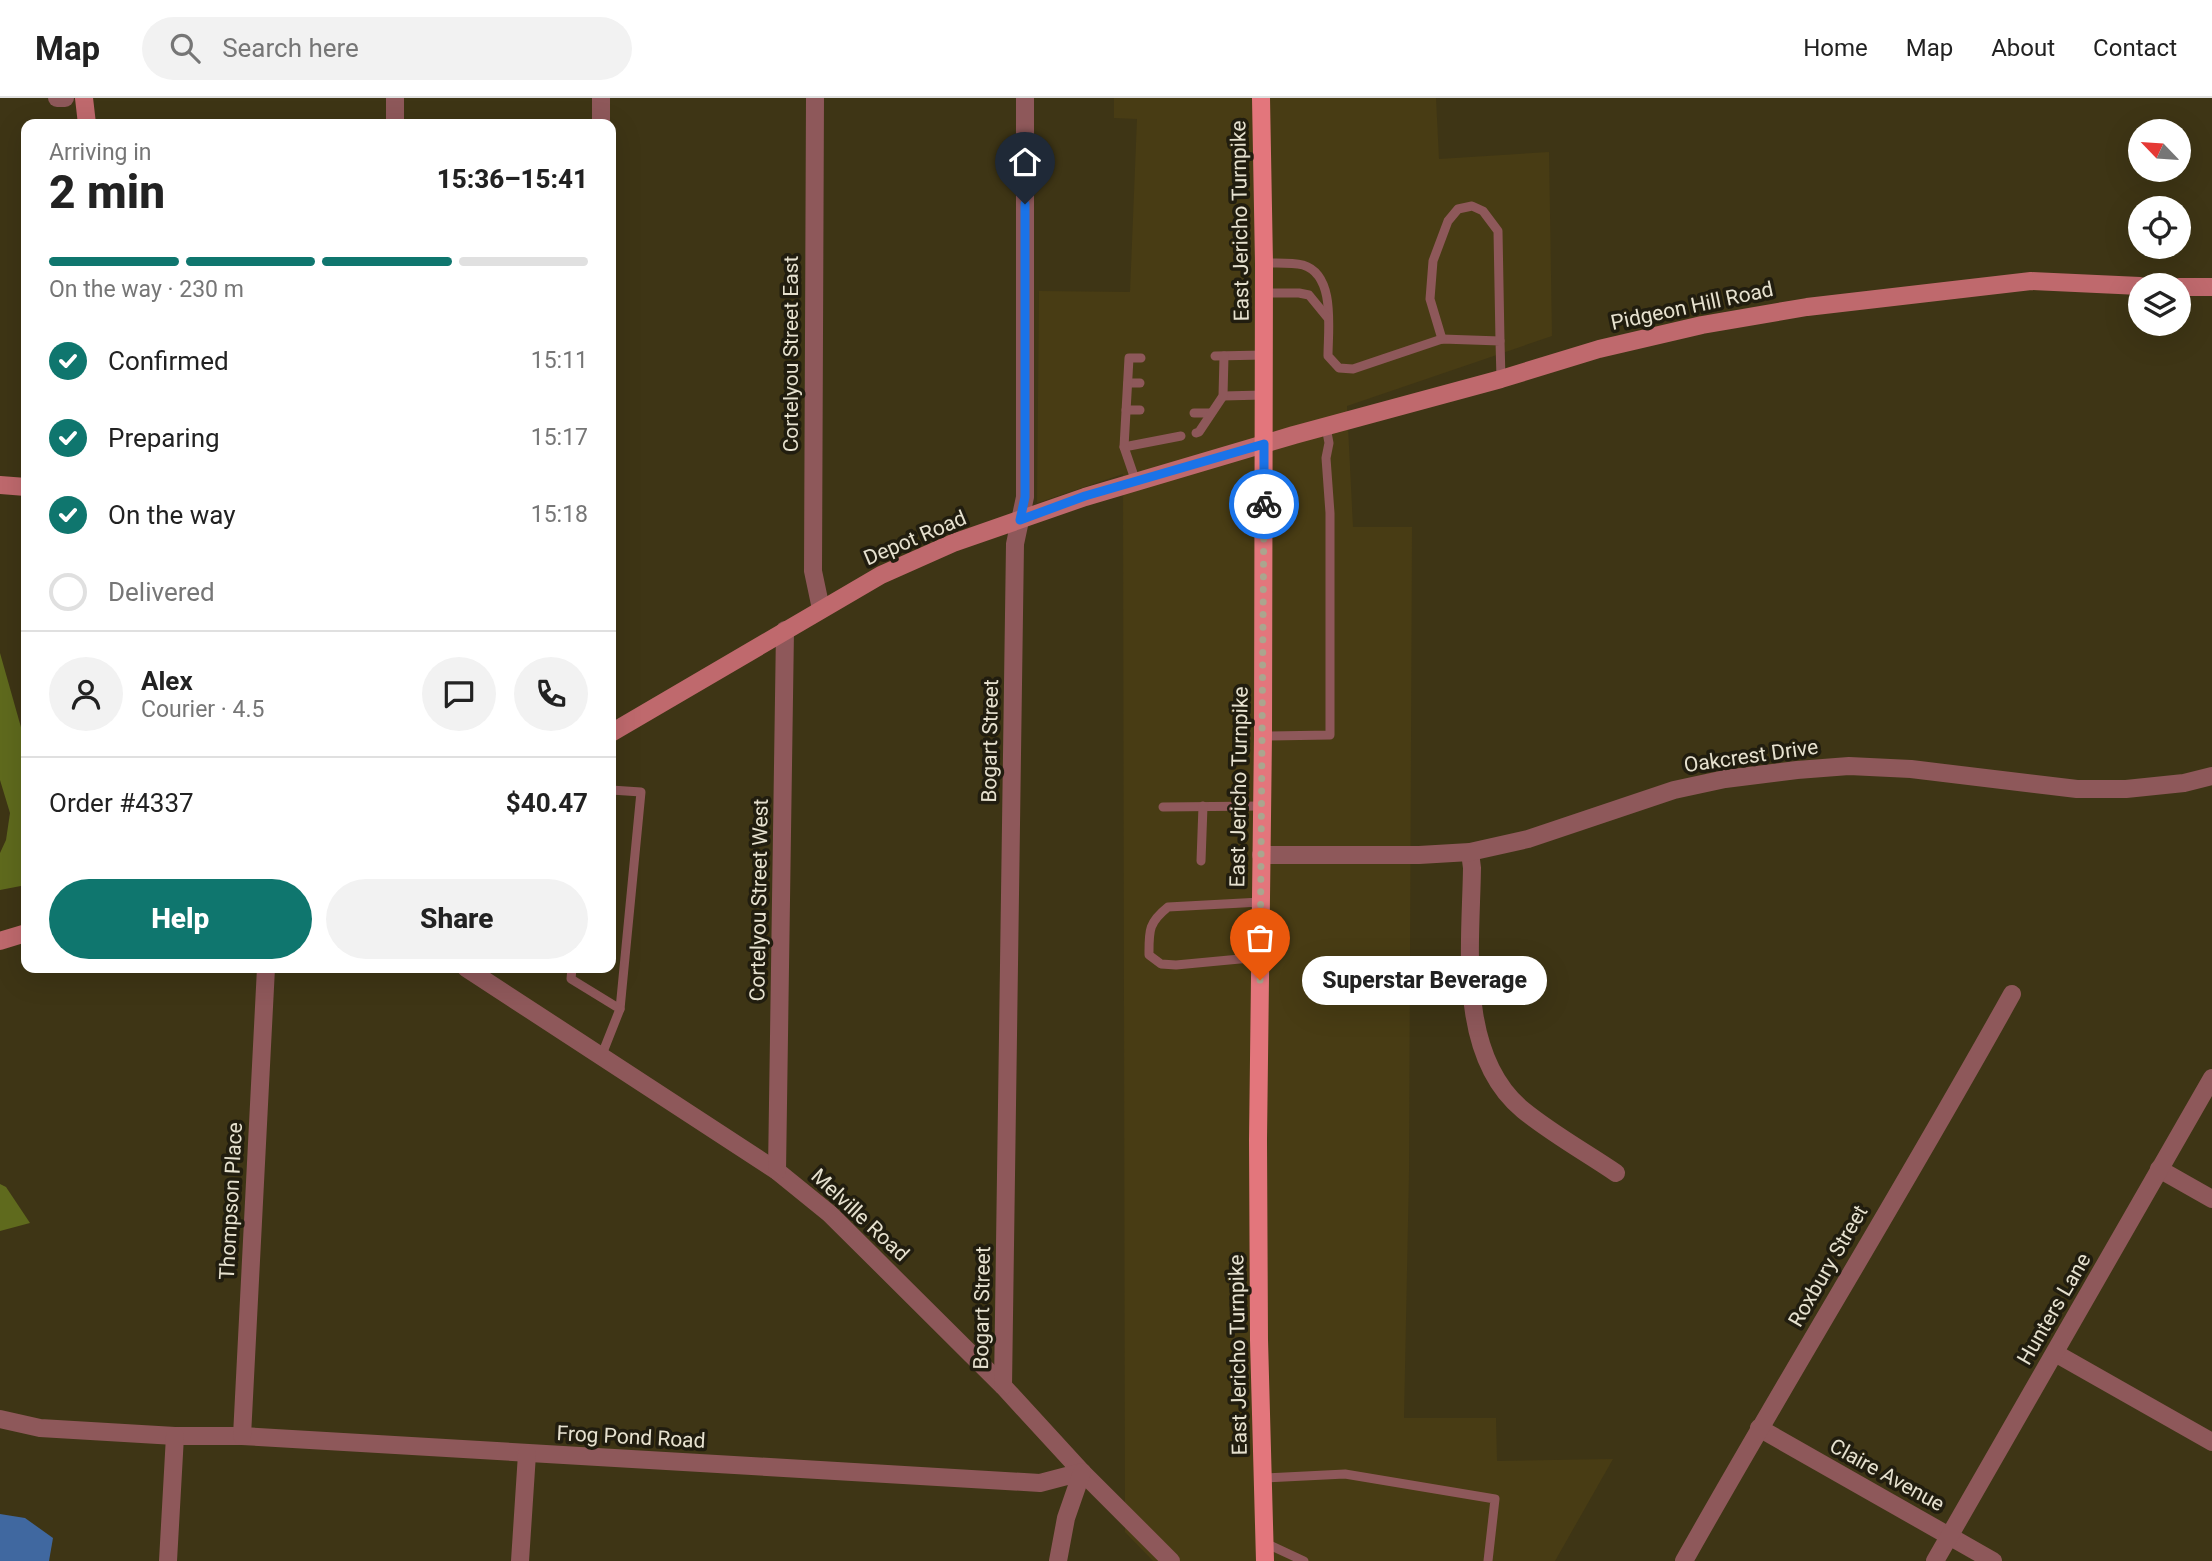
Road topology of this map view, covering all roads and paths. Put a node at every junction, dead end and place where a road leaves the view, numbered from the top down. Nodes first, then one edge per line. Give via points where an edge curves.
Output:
1 (57, 98) edge
2 (65, 98) edge
3 (84, 98) edge
4 (395, 98) edge
5 (600, 98) edge
6 (815, 98) edge
7 (1025, 98) edge
8 (1261, 98) edge
9 (86, 119) edge
10 (395, 119) edge
11 (601, 119) edge
12 (1264, 263) junction
13 (2128, 285) edge
14 (2191, 287) edge
15 (2212, 287) edge
16 (1264, 293) junction
17 (1328, 318) junction
18 (1443, 339) junction
19 (1500, 341) junction
20 (1264, 355) junction
21 (1141, 358) dead end
22 (1501, 379) junction
23 (1128, 383) junction
24 (1140, 383) dead end
25 (1264, 395) junction
26 (1223, 396) junction
27 (1126, 410) junction
28 (1140, 411) dead end
29 (1194, 413) dead end
30 (1211, 413) junction
31 (1326, 427) junction
32 (1196, 433) dead end
33 (1181, 436) dead end
34 (1264, 444) junction
35 (1124, 447) junction
36 (1136, 482) junction
37 (0, 485) edge
38 (21, 487) edge
39 (1020, 520) junction
40 (821, 609) junction
41 (785, 630) junction
42 (616, 730) edge
43 (1263, 736) junction
44 (2212, 776) edge
45 (616, 790) edge
46 (1203, 806) junction
47 (1262, 806) junction
48 (1164, 807) dead end
49 (1470, 852) junction
50 (1261, 855) junction
51 (1202, 861) dead end
52 (1261, 902) junction
53 (21, 935) edge
54 (0, 941) edge
55 (1261, 957) junction
56 (266, 973) edge
57 (474, 973) edge
58 (572, 973) edge
59 (2012, 994) dead end
60 (620, 1009) junction
61 (601, 1057) junction
62 (2212, 1078) edge
63 (2160, 1169) junction
64 (777, 1171) junction
65 (1616, 1173) dead end
66 (2212, 1199) edge
67 (2055, 1353) junction
68 (1003, 1386) junction
69 (0, 1419) edge
70 (1759, 1429) junction
71 (175, 1436) junction
72 (242, 1436) junction
73 (2212, 1442) edge
74 (527, 1454) junction
75 (1082, 1472) junction
76 (1263, 1478) junction
77 (1949, 1536) junction
78 (1265, 1552) edge
79 (168, 1561) edge
80 (520, 1561) edge
81 (1058, 1561) edge
82 (1171, 1561) edge
83 (1304, 1561) edge
84 (1488, 1561) edge
85 (1684, 1561) edge
86 (1935, 1561) edge
87 (1993, 1561) edge

1 - 2 street
3 - 9 street
4 - 10 street
5 - 11 street
6 - 40 street, Cortelyou Street East via 813,571
7 - 39 street, Bogart Street via 1025,497
8 - 12 main road, East Jericho Turnpike
12 - 16 main road, East Jericho Turnpike
12 - 17 lane via 1301,265 1319,274
13 - 22 street, Pidgeon Hill Road via 2031,281 1807,307 1625,343
14 - 15 street
16 - 17 lane via 1309,295
16 - 20 main road, East Jericho Turnpike
17 - 18 lane via 1328,356 1339,368 1353,369
18 - 19 lane
18 - 19 lane via 1430,299 1433,261 1448,221 1458,209 1472,206 1483,211 1498,231
19 - 22 lane
20 - 25 main road, East Jericho Turnpike
20 - 26 lane via 1219,356
21 - 23 lane via 1129,358
22 - 31 street, Pidgeon Hill Road
23 - 24 lane
23 - 27 lane
25 - 26 lane
25 - 34 main road, East Jericho Turnpike
26 - 30 lane
27 - 28 lane
27 - 35 lane
29 - 30 lane
30 - 32 lane
31 - 34 street, Pidgeon Hill Road
31 - 43 lane via 1330,735
33 - 35 lane
34 - 36 street, Depot Road
34 - 43 main road, East Jericho Turnpike
35 - 36 lane
36 - 39 street, Depot Road
37 - 38 street
39 - 40 street, Depot Road via 881,575
39 - 68 street, Bogart Street via 1015,544
40 - 41 street, Depot Road
41 - 42 street, Depot Road
41 - 64 street, Cortelyou Street West
43 - 47 main road, East Jericho Turnpike
44 - 49 street, Oakcrest Drive via 2126,789 2077,789 1910,769 1849,766 1797,770 1674,790 1528,839
45 - 60 lane via 641,792
46 - 47 lane
46 - 48 lane
46 - 51 lane
47 - 50 main road, East Jericho Turnpike
49 - 50 street, Oakcrest Drive
49 - 65 street via 1471,997 1477,1034 1489,1066 1521,1109
50 - 52 main road, East Jericho Turnpike
52 - 55 main road, East Jericho Turnpike
52 - 55 lane via 1168,907 1149,928 1149,955 1161,964
53 - 54 street
55 - 76 main road, East Jericho Turnpike via 1258,1154
56 - 72 street, Thompson Place
57 - 61 street, Melville Road
58 - 60 lane via 571,979
59 - 70 street, Roxbury Street
60 - 61 lane
61 - 64 street, Melville Road
62 - 63 street, Hunters Lane
63 - 66 street
63 - 67 street, Hunters Lane
64 - 68 street, Melville Road via 830,1214
67 - 73 street
67 - 77 street, Hunters Lane
68 - 75 street, Melville Road
69 - 71 street, Frog Pond Road via 40,1429
70 - 77 street, Claire Avenue
70 - 85 street, Roxbury Street
71 - 72 street, Frog Pond Road
71 - 79 street
72 - 74 street, Frog Pond Road
74 - 75 street, Frog Pond Road via 1040,1483
74 - 80 street
75 - 81 street
75 - 82 street, Melville Road
76 - 78 main road, East Jericho Turnpike
76 - 84 lane via 1345,1474 1495,1499
77 - 86 street, Hunters Lane
77 - 87 street, Claire Avenue
78 - 83 lane

